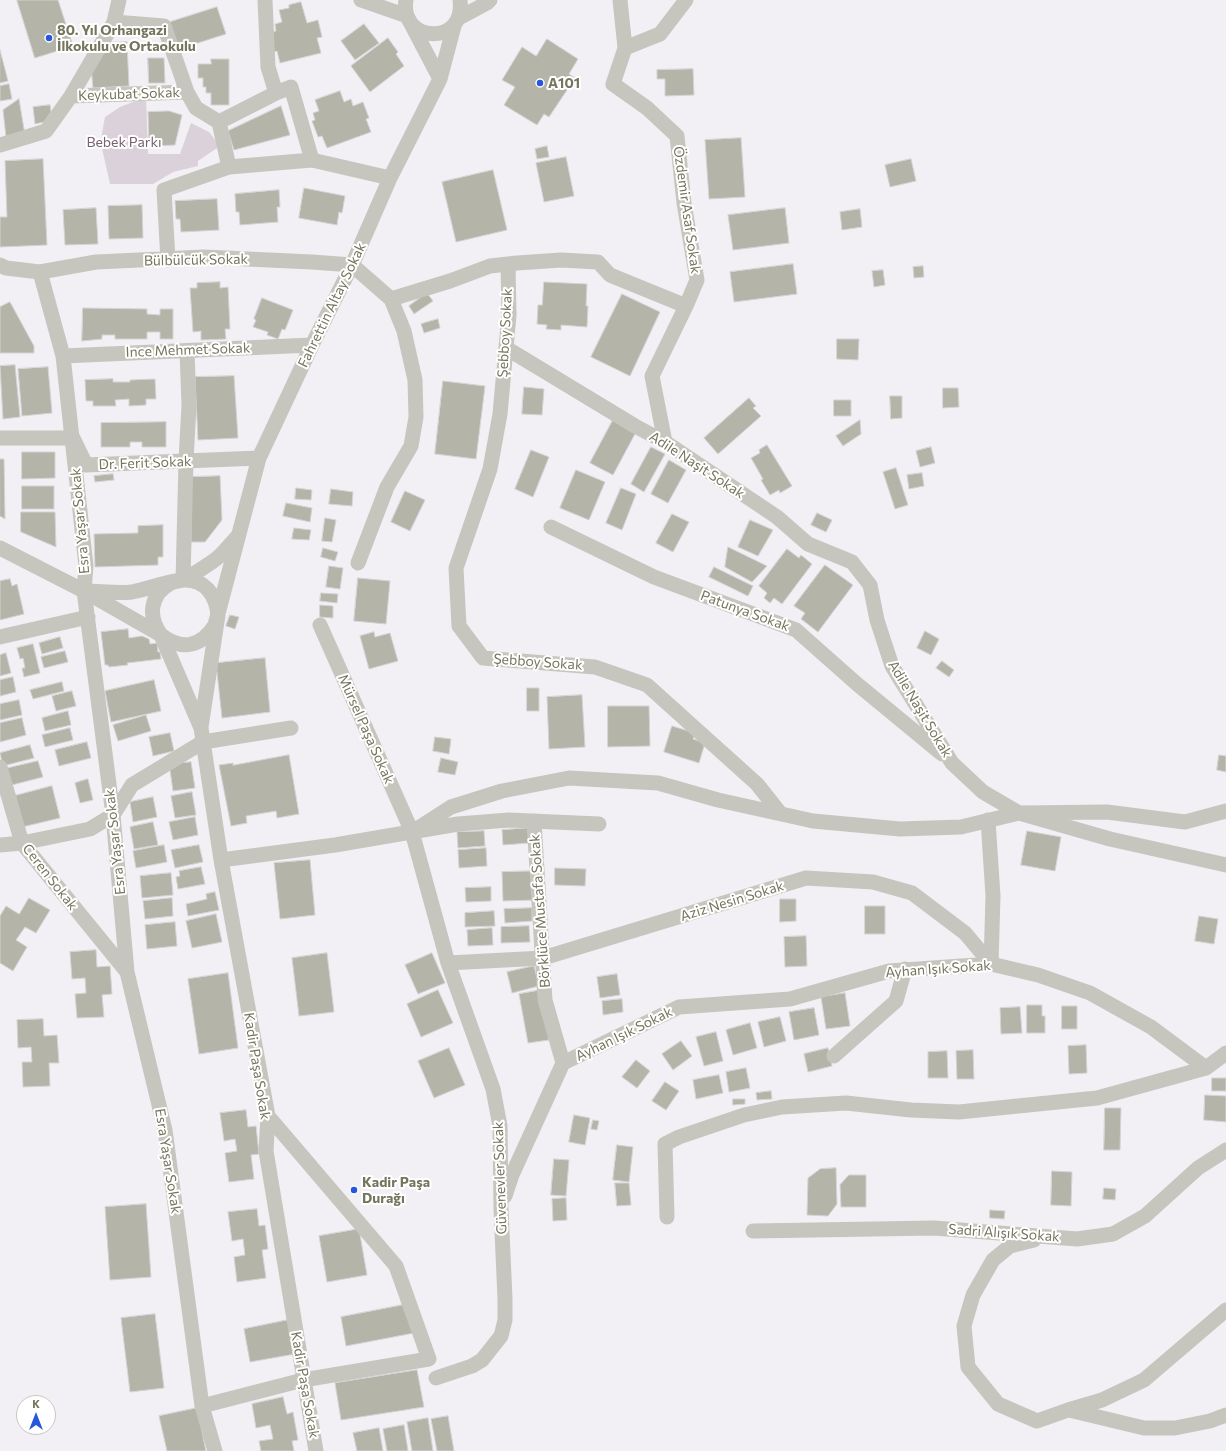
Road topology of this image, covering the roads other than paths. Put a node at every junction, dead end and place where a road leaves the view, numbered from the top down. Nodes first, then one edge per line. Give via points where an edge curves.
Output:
1 (119, 0) edge
2 (265, 0) edge
3 (361, 0) edge
4 (406, 0) edge
5 (460, 0) edge
6 (490, 0) edge
7 (620, 0) edge
8 (686, 0) edge
9 (407, 16) junction
10 (114, 22) junction
11 (456, 22) junction
12 (625, 48) junction
13 (440, 79) junction
14 (187, 92) junction
15 (276, 92) junction
16 (71, 96) junction
17 (219, 122) junction
18 (0, 145) edge
19 (312, 160) junction
20 (229, 167) junction
21 (390, 178) junction
22 (168, 260) junction
23 (508, 264) junction
24 (0, 265) edge
25 (352, 265) junction
26 (40, 272) junction
27 (390, 299) junction
28 (686, 306) junction
29 (312, 345) junction
30 (506, 348) junction
31 (187, 351) junction
32 (63, 356) junction
33 (0, 438) edge
34 (73, 438) junction
35 (665, 442) junction
36 (259, 458) junction
37 (186, 461) junction
38 (551, 527) dead end
39 (238, 536) junction
40 (0, 548) edge
41 (358, 563) dead end
42 (183, 580) junction
43 (84, 591) junction
44 (218, 615) junction
45 (88, 617) junction
46 (320, 625) dead end
47 (162, 636) junction
48 (0, 637) edge
49 (291, 728) dead end
50 (202, 735) junction
51 (952, 763) junction
52 (0, 767) edge
53 (1226, 810) edge
54 (780, 813) junction
55 (1019, 813) junction
56 (113, 815) junction
57 (988, 820) junction
58 (534, 821) junction
59 (599, 824) dead end
60 (412, 832) junction
61 (22, 843) junction
62 (0, 845) edge
63 (221, 860) junction
64 (1226, 865) edge
65 (543, 958) junction
66 (448, 963) junction
67 (991, 964) junction
68 (905, 969) junction
69 (127, 972) junction
70 (1226, 1053) edge
71 (834, 1056) dead end
72 (563, 1063) junction
73 (1206, 1068) junction
74 (268, 1116) junction
75 (1226, 1150) edge
76 (500, 1209) junction
77 (667, 1217) dead end
78 (754, 1231) dead end
79 (1048, 1237) junction
80 (1226, 1310) edge
81 (436, 1378) dead end
82 (303, 1380) junction
83 (202, 1406) junction
84 (1068, 1410) junction
85 (1226, 1415) edge
86 (215, 1451) edge
87 (316, 1451) edge

1 - 10 street
2 - 15 street via 268,67
3 - 9 street
4 - 9 street
5 - 11 street, Fahrettin Altay Sokak via 461,10
6 - 11 street
7 - 12 street, Özdemir Asaf Sokak
8 - 12 street via 660,34
9 - 11 street via 418,30 427,34 446,31
9 - 13 street
10 - 14 street via 164,26
10 - 16 street
11 - 13 street, Fahrettin Altay Sokak
12 - 28 street, Özdemir Asaf Sokak via 614,84 647,108 677,136 684,204 697,280
13 - 21 street, Fahrettin Altay Sokak
14 - 16 street, Keykubat Sokak
14 - 17 street via 196,108
15 - 17 street
15 - 19 street via 291,86
16 - 18 street via 46,131
17 - 20 street
19 - 20 street
19 - 21 street
20 - 22 street via 164,190
21 - 25 street, Fahrettin Altay Sokak
22 - 25 street, Bülbülcük Sokak via 204,257
22 - 26 street, Bülbülcük Sokak via 96,262
23 - 27 street via 490,266
23 - 28 street via 562,260 598,262 610,275
23 - 30 street, Şebboy Sokak via 509,315
24 - 26 street
25 - 27 street
25 - 29 street, Fahrettin Altay Sokak
26 - 32 street, Esra Yaşar Sokak
27 - 41 street via 404,332 415,380 416,417 411,446 387,487
28 - 35 street via 652,376
29 - 31 street, Ince Mehmet Sokak
29 - 36 street, Fahrettin Altay Sokak
30 - 35 street, Adile Naşit Sokak
30 - 54 street, Şebboy Sokak via 500,414 490,469 456,568 459,626 483,658 595,666 647,685 757,784
31 - 32 street, Ince Mehmet Sokak
31 - 37 street via 190,405
32 - 34 street, Esra Yaşar Sokak
33 - 34 street
34 - 37 street, Dr. Ferit Sokak via 86,465
34 - 43 street, Esra Yaşar Sokak via 86,566
35 - 51 street, Adile Naşit Sokak via 777,517 808,544 852,562 870,585 877,620 892,666
36 - 37 street, Dr. Ferit Sokak
36 - 39 street, Fahrettin Altay Sokak
37 - 42 street
38 - 51 street, Patunya Sokak via 654,577 796,630
39 - 42 street via 214,561
39 - 44 street, Fahrettin Altay Sokak
40 - 43 street
42 - 43 street via 130,592
42 - 44 street via 194,581 212,594 217,604
42 - 47 street, Kadir Paşa Sokak via 172,582 156,596 152,617 155,627
43 - 45 street, Esra Yaşar Sokak
43 - 47 street
44 - 47 street via 210,634 191,645 170,642
44 - 50 street, Kadir Paşa Sokak
45 - 48 street
45 - 56 street, Esra Yaşar Sokak
46 - 60 street, Mürsel Paşa Sokak
47 - 50 street, Kadir Paşa Sokak
49 - 50 street
50 - 56 street via 132,785
50 - 63 street, Kadir Paşa Sokak
51 - 55 street, Adile Naşit Sokak via 982,792
52 - 61 street, Ceren Sokak
53 - 55 street via 1185,822 1106,812
54 - 57 street via 813,821 900,829 961,827
54 - 60 street via 718,800 658,783 569,778 502,791 451,806
55 - 57 street
55 - 64 street, Adile Naşit Sokak via 1110,839
56 - 61 street via 90,829
56 - 69 street, Esra Yaşar Sokak
57 - 67 street via 993,896
58 - 59 street, Börklüce Mustafa Sokak
58 - 60 street via 458,824
58 - 65 street, Börklüce Mustafa Sokak
60 - 63 street
60 - 66 street, Güvenevler Sokak
61 - 62 street
61 - 69 street, Ceren Sokak
63 - 74 street, Kadir Paşa Sokak
65 - 66 street, Aziz Nesin Sokak
65 - 67 street, Aziz Nesin Sokak via 806,878 873,882 912,893 965,932
65 - 72 street, Börklüce Mustafa Sokak via 545,1000
66 - 76 street, Güvenevler Sokak via 493,1088 500,1126
67 - 68 street, Ayhan Işık Sokak
67 - 73 street, Ayhan Işık Sokak via 1038,975 1090,993 1152,1027
68 - 71 street via 896,1001
68 - 72 street, Ayhan Işık Sokak via 889,971 790,999 678,1007
69 - 83 street, Esra Yaşar Sokak via 165,1130
70 - 73 street
72 - 76 street via 512,1175
73 - 77 street via 1097,1098 1020,1106 960,1112 846,1103 782,1107 744,1115 665,1144
74 - 82 street, Kadir Paşa Sokak via 266,1151
74 - 82 street via 396,1266 429,1358
75 - 79 street, Sadri Alışık Sokak via 1198,1168 1145,1216 1113,1234 1077,1239
76 - 81 street, Güvenevler Sokak via 505,1320 500,1336 482,1360
78 - 79 street, Sadri Alışık Sokak via 934,1228
79 - 84 street via 1010,1246 993,1260 973,1295 964,1326 968,1367 998,1404 1037,1421
80 - 84 street via 1144,1380 1102,1400
82 - 83 street
82 - 87 street, Kadir Paşa Sokak
83 - 86 street, Esra Yaşar Sokak
84 - 85 street via 1144,1428 1175,1428

